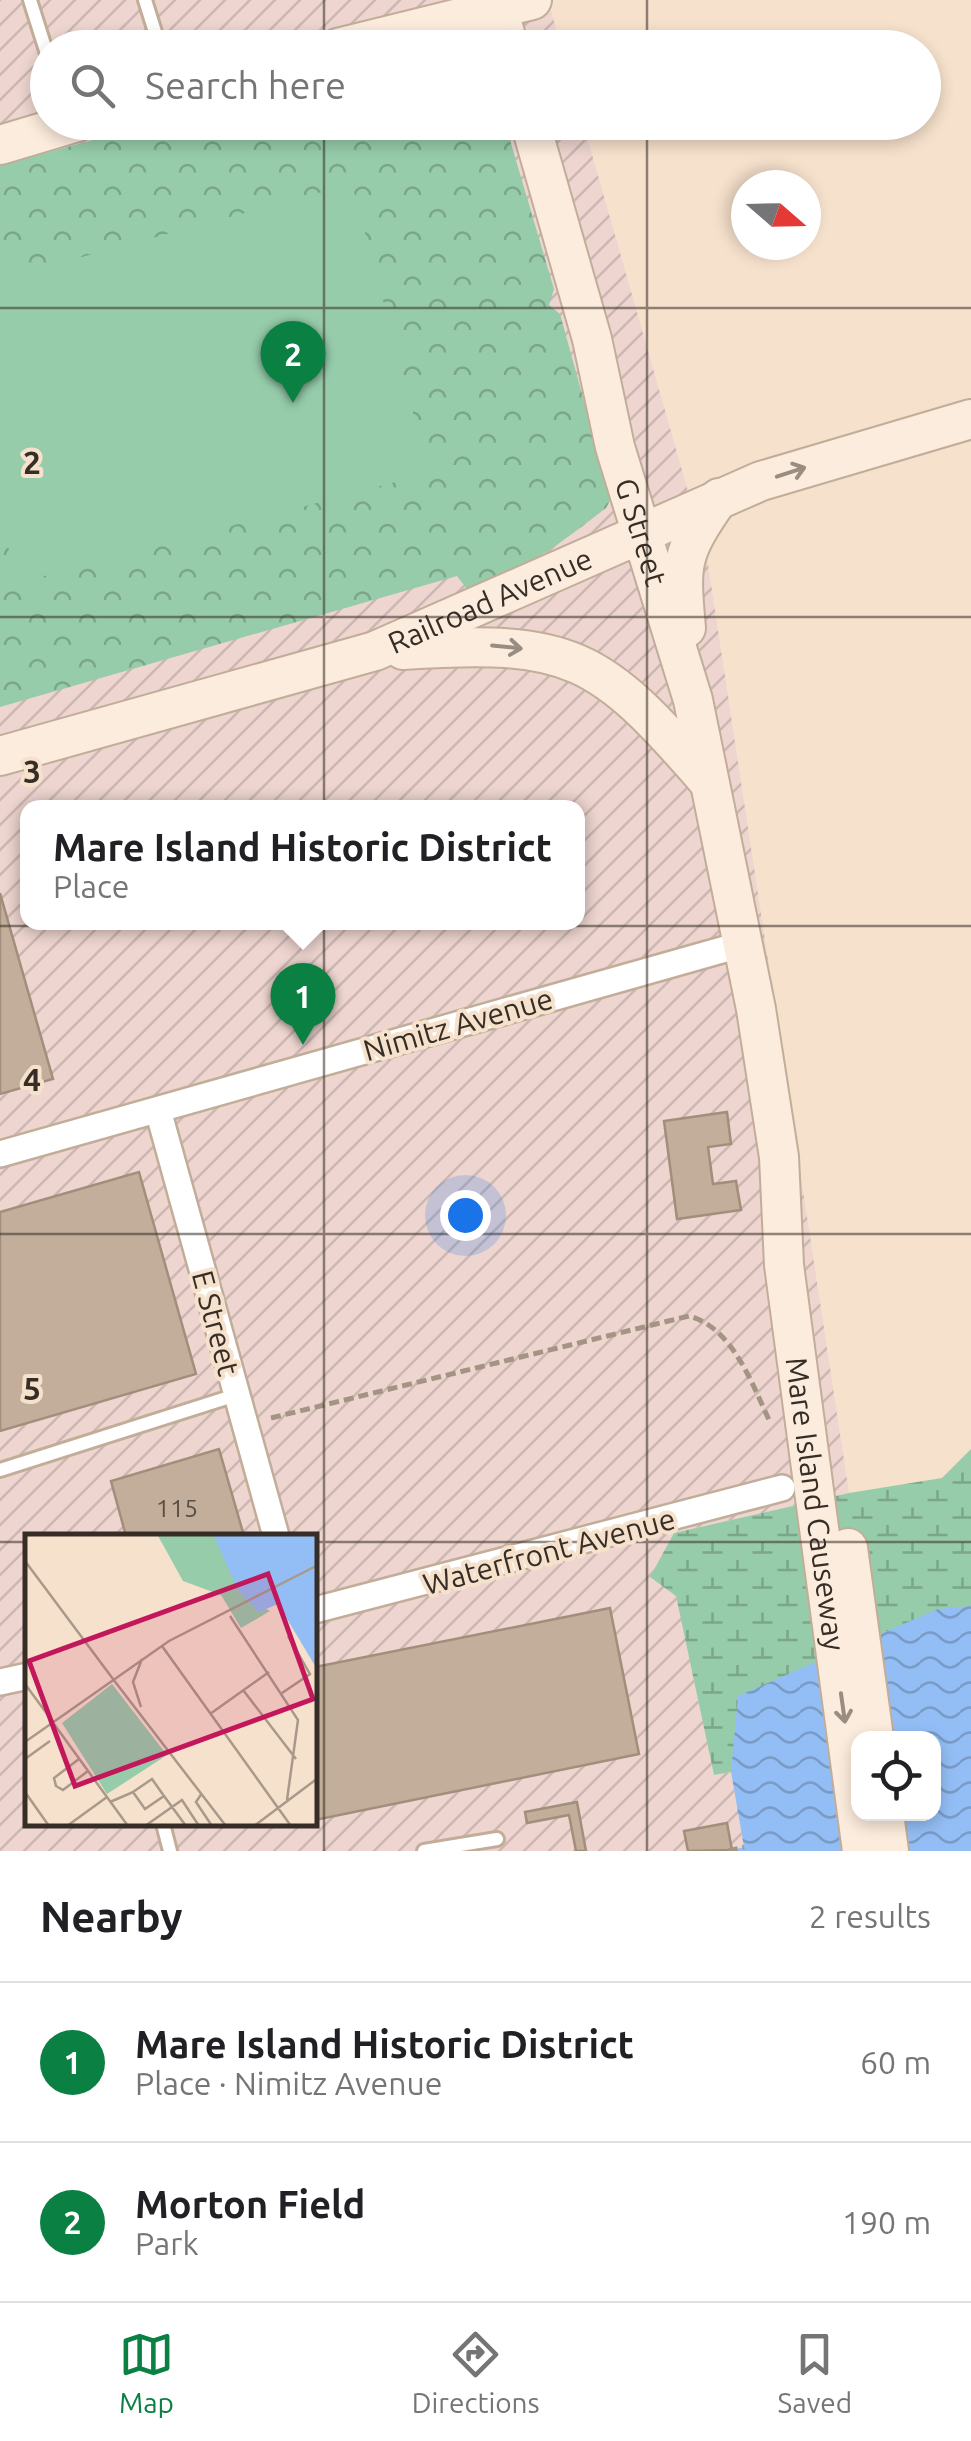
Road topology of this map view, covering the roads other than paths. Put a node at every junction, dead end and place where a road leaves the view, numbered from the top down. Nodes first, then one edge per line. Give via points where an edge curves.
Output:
1 (30, 0) edge
2 (145, 0) edge
3 (508, 3) edge
4 (39, 30) edge
5 (154, 30) edge
6 (406, 30) edge
7 (509, 30) edge
8 (30, 136) edge
9 (535, 140) edge
10 (0, 145) edge
11 (971, 420) edge
12 (719, 498) junction
13 (641, 533) junction
14 (375, 652) junction
15 (693, 700) junction
16 (0, 756) edge
17 (711, 784) junction
18 (744, 944) junction
19 (158, 1110) junction
20 (0, 1154) edge
21 (796, 1263) junction
22 (236, 1395) junction
23 (0, 1470) edge
24 (782, 1488) dead end
25 (275, 1534) edge
26 (318, 1609) edge
27 (25, 1677) edge
28 (0, 1682) edge
29 (873, 1731) edge
30 (885, 1821) edge
31 (164, 1826) edge
32 (497, 1839) dead end
33 (170, 1851) edge
34 (424, 1851) edge
35 (862, 1851) edge
36 (890, 1851) edge

1 - 4 lane
2 - 5 lane
3 - 6 main road
3 - 7 main road
8 - 10 main road
9 - 13 main road, G Street
12 -> 11 main road, Railroad Avenue
12 - 13 main road, Railroad Avenue
12 - 15 main road via 680,568
13 - 14 main road, Railroad Avenue
13 - 15 main road, G Street
14 - 16 main road, Railroad Avenue
14 -> 17 main road via 494,646 539,651 595,670 644,707
15 - 17 main road, G Street
17 - 18 main road, G Street
18 - 19 street, Nimitz Avenue
18 - 21 main road, Mare Island Causeway
19 - 20 street, Nimitz Avenue
19 - 22 street, E Street
21 - 29 main road, Mare Island Causeway
21 -> 35 main road, Mare Island Causeway
22 - 23 lane
22 - 25 street, E Street
24 - 26 street, Waterfront Avenue
27 - 28 street
30 - 36 main road
31 - 33 lane
32 - 34 lane

